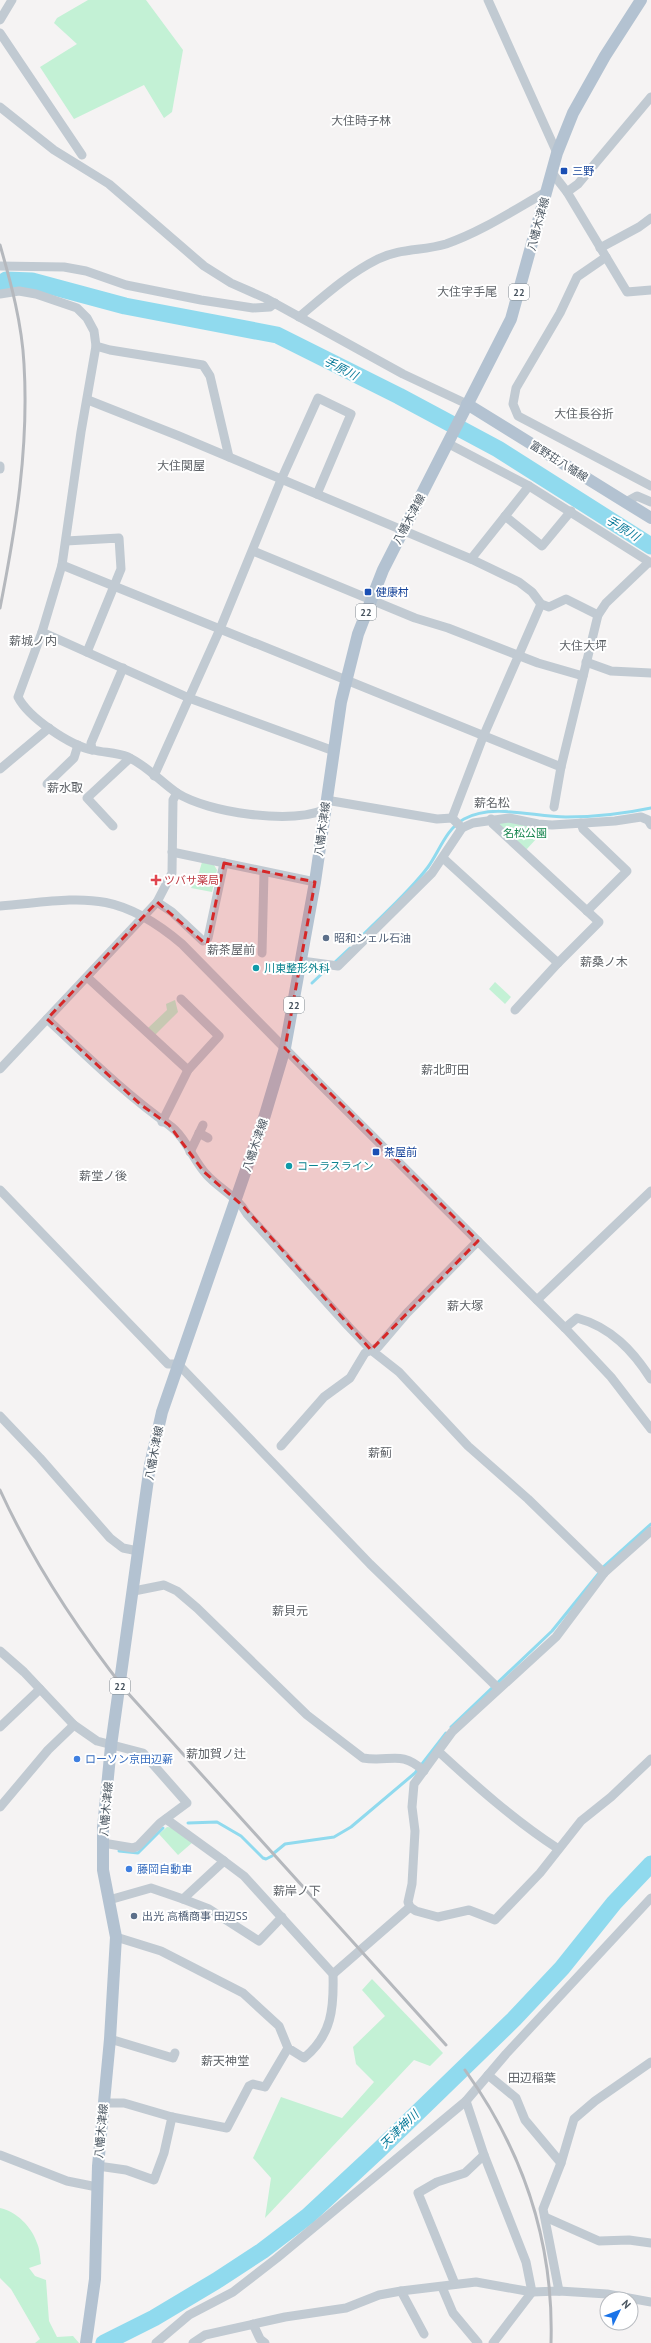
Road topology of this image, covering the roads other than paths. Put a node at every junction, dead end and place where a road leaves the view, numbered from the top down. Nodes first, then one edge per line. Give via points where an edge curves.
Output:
1 (12, 0) edge
2 (488, 0) edge
3 (641, 0) edge
4 (0, 20) edge
5 (0, 34) edge
6 (651, 97) edge
7 (0, 107) edge
8 (557, 153) junction
9 (82, 155) dead end
10 (553, 174) junction
11 (546, 192) junction
12 (567, 192) junction
13 (651, 218) edge
14 (600, 248) junction
15 (606, 257) junction
16 (0, 266) edge
17 (651, 290) edge
18 (0, 294) edge
19 (275, 303) junction
20 (299, 317) junction
21 (96, 346) junction
22 (88, 400) junction
23 (465, 408) junction
24 (450, 442) junction
25 (229, 457) junction
26 (281, 480) junction
27 (529, 486) junction
28 (651, 486) edge
29 (317, 494) junction
30 (626, 502) junction
31 (651, 502) edge
32 (571, 511) junction
33 (505, 516) junction
34 (651, 518) edge
35 (402, 531) junction
36 (66, 541) junction
37 (253, 551) junction
38 (471, 559) junction
39 (650, 563) edge
40 (62, 565) junction
41 (115, 587) junction
42 (370, 601) junction
43 (541, 604) junction
44 (598, 615) junction
45 (220, 629) junction
46 (42, 632) junction
47 (87, 652) junction
48 (519, 656) junction
49 (586, 662) junction
50 (123, 668) junction
51 (651, 673) edge
52 (583, 676) junction
53 (346, 681) junction
54 (189, 698) junction
55 (49, 728) junction
56 (483, 737) junction
57 (78, 745) junction
58 (92, 750) junction
59 (334, 751) junction
60 (130, 758) junction
61 (561, 767) junction
62 (0, 769) edge
63 (154, 776) junction
64 (47, 784) dead end
65 (177, 793) junction
66 (325, 805) junction
67 (554, 807) dead end
68 (491, 819) junction
69 (457, 823) junction
70 (581, 823) junction
71 (651, 825) edge
72 (113, 826) dead end
73 (172, 852) junction
74 (443, 858) junction
75 (224, 863) junction
76 (264, 872) junction
77 (315, 882) junction
78 (157, 902) junction
79 (0, 906) edge
80 (587, 911) junction
81 (145, 916) junction
82 (262, 953) dead end
83 (302, 961) junction
84 (558, 963) junction
85 (87, 977) junction
86 (181, 999) dead end
87 (515, 1010) dead end
88 (47, 1019) junction
89 (285, 1048) junction
90 (0, 1069) edge
91 (188, 1070) junction
92 (162, 1122) junction
93 (208, 1138) dead end
94 (190, 1152) junction
95 (0, 1190) edge
96 (651, 1191) edge
97 (235, 1200) junction
98 (478, 1241) junction
99 (537, 1300) junction
100 (565, 1328) junction
101 (371, 1350) junction
102 (178, 1364) junction
103 (651, 1379) edge
104 (0, 1416) edge
105 (651, 1429) edge
106 (281, 1446) dead end
107 (651, 1531) edge
108 (138, 1551) junction
109 (602, 1571) junction
110 (134, 1591) junction
111 (0, 1651) edge
112 (496, 1686) junction
113 (40, 1689) junction
114 (74, 1725) junction
115 (0, 1727) edge
116 (112, 1746) junction
117 (438, 1751) junction
118 (651, 1759) edge
119 (421, 1769) junction
120 (0, 1807) edge
121 (166, 1819) junction
122 (103, 1843) junction
123 (557, 1848) junction
124 (224, 1861) junction
125 (651, 1898) edge
126 (183, 1899) junction
127 (109, 1900) junction
128 (410, 1907) junction
129 (282, 1917) junction
130 (116, 1937) junction
131 (333, 1974) junction
132 (110, 2039) junction
133 (288, 2048) junction
134 (175, 2053) dead end
135 (651, 2062) edge
136 (488, 2075) junction
137 (466, 2101) junction
138 (104, 2103) junction
139 (172, 2117) junction
140 (0, 2155) edge
141 (484, 2155) junction
142 (561, 2164) junction
143 (98, 2166) junction
144 (98, 2187) junction
145 (545, 2217) junction
146 (651, 2243) edge
147 (455, 2284) junction
148 (442, 2287) junction
149 (401, 2291) junction
150 (559, 2291) junction
151 (532, 2292) junction
152 (651, 2302) edge
153 (253, 2324) junction
154 (424, 2334) dead end
155 (161, 2342) edge
156 (86, 2343) edge
157 (193, 2343) edge
158 (265, 2343) edge
159 (478, 2343) edge
160 (493, 2343) edge

1 - 4 street
2 - 8 street
3 - 8 main road, 八幡木津線 / 22 via 573,113
5 - 9 street
6 - 12 street via 578,184
7 - 19 street via 54,150 109,184 204,266 231,283
8 - 10 main road, 八幡木津線 / 22
10 - 11 main road, 八幡木津線 / 22
10 - 12 street
11 - 20 street via 466,236 444,244 394,252 377,259 345,279
11 - 23 main road, 八幡木津線 / 22 via 511,319
12 - 14 street
13 - 14 street via 639,228
14 - 15 street
15 - 17 street via 627,292
15 - 28 street via 577,277 560,313 516,388 514,404 518,416
16 - 19 street via 64,267 86,271 126,285 253,308 270,307
18 - 21 street via 19,290 77,308 87,318 94,331
19 - 20 street
20 - 23 street
21 - 22 street
21 - 25 street via 203,364 210,376
22 - 25 street
22 - 36 street
23 - 24 main road, 八幡木津線 / 22
23 - 30 main road, 富野荘八幡線
24 - 27 street
24 - 35 main road, 八幡木津線 / 22
25 - 26 street
26 - 29 street
26 - 29 street via 318,398 351,414
26 - 37 street
27 - 32 street
27 - 33 street
29 - 35 street
30 - 31 street via 637,496
30 - 34 main road, 富野荘八幡線
32 - 33 street via 542,546
32 - 39 street
33 - 38 street
35 - 38 street
35 - 42 main road, 八幡木津線 / 22
36 - 40 street
36 - 41 street via 119,538 121,569
37 - 42 street
37 - 45 street
38 - 43 street via 519,582 532,592
39 - 44 street via 606,603
40 - 41 street
40 - 46 street
41 - 45 street
41 - 47 street
42 - 48 street
42 - 53 main road, 八幡木津線 / 22
43 - 44 street via 549,607 566,599
43 - 48 street
44 - 49 street
45 - 53 street
45 - 54 street
46 - 47 street
46 - 55 street via 18,697 23,707
47 - 50 street
48 - 52 street
48 - 56 street
49 - 51 street via 611,671
49 - 52 street
50 - 54 street
50 - 58 street via 91,743
52 - 61 street
53 - 56 street
53 - 59 main road, 八幡木津線 / 22
54 - 59 street
54 - 63 street
55 - 57 street
55 - 62 street
56 - 61 street
56 - 69 street
57 - 58 street
57 - 64 street via 74,758
58 - 60 street via 116,752
59 - 66 main road, 八幡木津線 / 22
60 - 63 street
60 - 72 street via 87,798
61 - 67 street
63 - 65 street
65 - 66 street via 189,800 264,816 314,814
65 - 73 street via 173,800
66 - 69 street
66 - 77 main road, 八幡木津線 / 22
68 - 69 street
68 - 70 street via 509,818 538,824
68 - 80 street via 493,824
69 - 74 street
70 - 71 street via 641,817 648,820
70 - 80 street via 583,829 627,871
73 - 75 street
73 - 78 street via 172,873
74 - 83 street via 386,920 338,966
74 - 84 street
75 - 76 street
75 - 78 street via 208,938 203,941
76 - 77 street
76 - 82 street
77 - 83 main road, 八幡木津線 / 22
78 - 81 street
79 - 81 street via 91,899 117,904
80 - 84 street via 598,922
81 - 85 street
81 - 89 street via 182,944
83 - 89 main road, 八幡木津線 / 22
84 - 87 street
85 - 88 street
85 - 91 street
86 - 91 street via 219,1036
88 - 90 street
88 - 92 street
89 - 97 main road, 八幡木津線 / 22
89 - 98 street
91 - 92 street
92 - 94 street via 170,1125
93 - 94 street via 201,1129
94 - 97 street via 213,1182
95 - 102 street via 168,1364
96 - 99 street
97 - 101 street
97 - 102 main road, 八幡木津線 / 22
98 - 99 street
98 - 101 street via 407,1313 378,1347
99 - 100 street
100 - 103 street via 578,1318 603,1328 616,1337 639,1361
100 - 105 street via 611,1377
101 - 106 street via 365,1353 350,1378 324,1397
101 - 109 street via 399,1372 468,1446 528,1499
102 - 108 main road, 八幡木津線 / 22 via 162,1412 150,1465
102 - 112 street via 370,1564
104 - 108 street via 110,1538 123,1548
107 - 109 street
108 - 110 main road, 八幡木津線 / 22
109 - 112 street via 556,1637
110 - 116 main road, 八幡木津線 / 22
110 - 119 street via 164,1585 177,1591 307,1715 363,1758 404,1758
111 - 113 street
112 - 117 street via 452,1732
113 - 114 street
113 - 115 street
114 - 116 street via 97,1741
114 - 120 street via 38,1761
116 - 121 street via 143,1753 187,1803
116 - 122 main road, 八幡木津線 / 22
117 - 119 street
117 - 123 street via 522,1825
118 - 123 street via 581,1821
119 - 128 street via 412,1792 415,1831 412,1884 408,1902
121 - 122 street via 133,1848
121 - 124 street
122 - 127 main road, 八幡木津線 / 22 via 103,1870
123 - 128 street via 540,1873 495,1920 469,1910 438,1917
124 - 126 street
124 - 129 street via 244,1876
125 - 136 street
126 - 127 street via 151,1888
126 - 129 street via 209,1909 259,1941
127 - 130 main road, 八幡木津線 / 22
128 - 131 street
129 - 131 street
130 - 132 main road, 八幡木津線 / 22
130 - 133 street via 161,1952 243,1993 279,2026
131 - 133 street via 329,2027 315,2049 304,2058
132 - 134 street via 173,2058
132 - 138 main road, 八幡木津線 / 22
133 - 139 street via 265,2086 249,2086 227,2128
135 - 142 street via 574,2118
136 - 137 street
136 - 142 street via 516,2098 525,2120
137 - 141 street
137 - 155 street via 278,2258 233,2292 189,2315
138 - 139 street via 124,2104
138 - 143 main road, 八幡木津線 / 22
139 - 143 street via 164,2153 154,2180 126,2170
140 - 144 street via 67,2181
141 - 147 street via 465,2172 418,2193
141 - 151 street via 526,2262
142 - 145 street via 543,2209
143 - 144 main road, 八幡木津線 / 22
144 - 156 main road, 八幡木津線 / 22 via 94,2279
145 - 146 street via 599,2241 629,2240
145 - 150 street
147 - 148 street
147 - 151 street via 476,2282
148 - 149 street
148 - 159 street via 453,2313
149 - 153 street via 379,2295 346,2308
149 - 154 street
150 - 151 street
150 - 152 street via 606,2294
151 - 160 street
153 - 157 street via 205,2335
153 - 158 street via 260,2339

